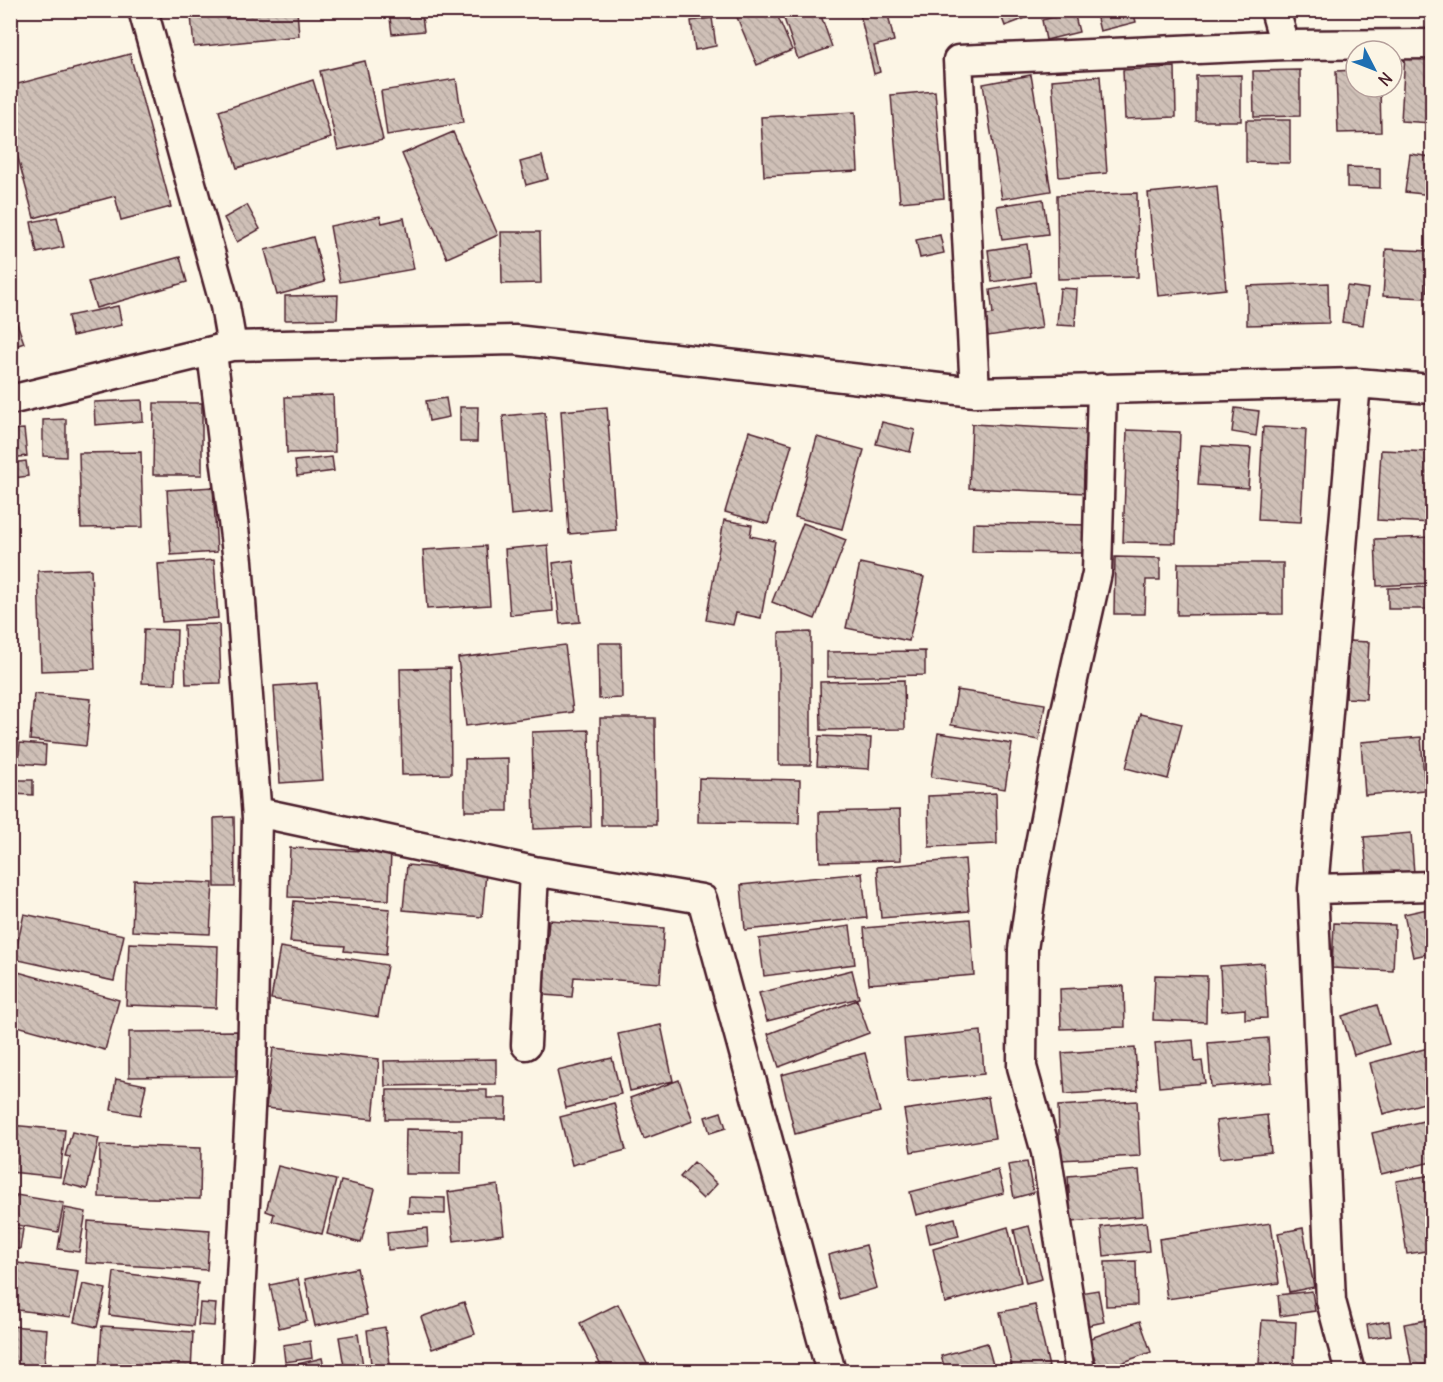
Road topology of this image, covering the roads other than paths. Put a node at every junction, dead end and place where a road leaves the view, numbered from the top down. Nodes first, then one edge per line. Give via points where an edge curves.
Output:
1 (143, 10) edge
2 (1275, 10) edge
3 (1432, 44) edge
4 (1285, 45) junction
5 (222, 350) junction
6 (1356, 383) junction
7 (1102, 388) junction
8 (1432, 389) edge
9 (975, 392) junction
10 (10, 400) edge
11 (257, 812) junction
12 (534, 871) junction
13 (1432, 886) edge
14 (1313, 889) junction
15 (526, 1045) dead end
16 (236, 1371) edge
17 (831, 1371) edge
18 (1080, 1371) edge
19 (1350, 1371) edge

1 - 5 street via 225,306
2 - 4 street
3 - 4 street
4 - 9 street via 958,60
5 - 9 street via 515,340
5 - 10 street
5 - 11 street
6 - 7 street
6 - 8 street
6 - 14 street
7 - 9 street
7 - 18 street via 1097,573 1065,715 1023,949 1022,1067 1046,1152
11 - 12 street
11 - 16 street via 252,1072
12 - 15 street
12 - 17 street via 702,899
13 - 14 street
14 - 19 street via 1331,1301

